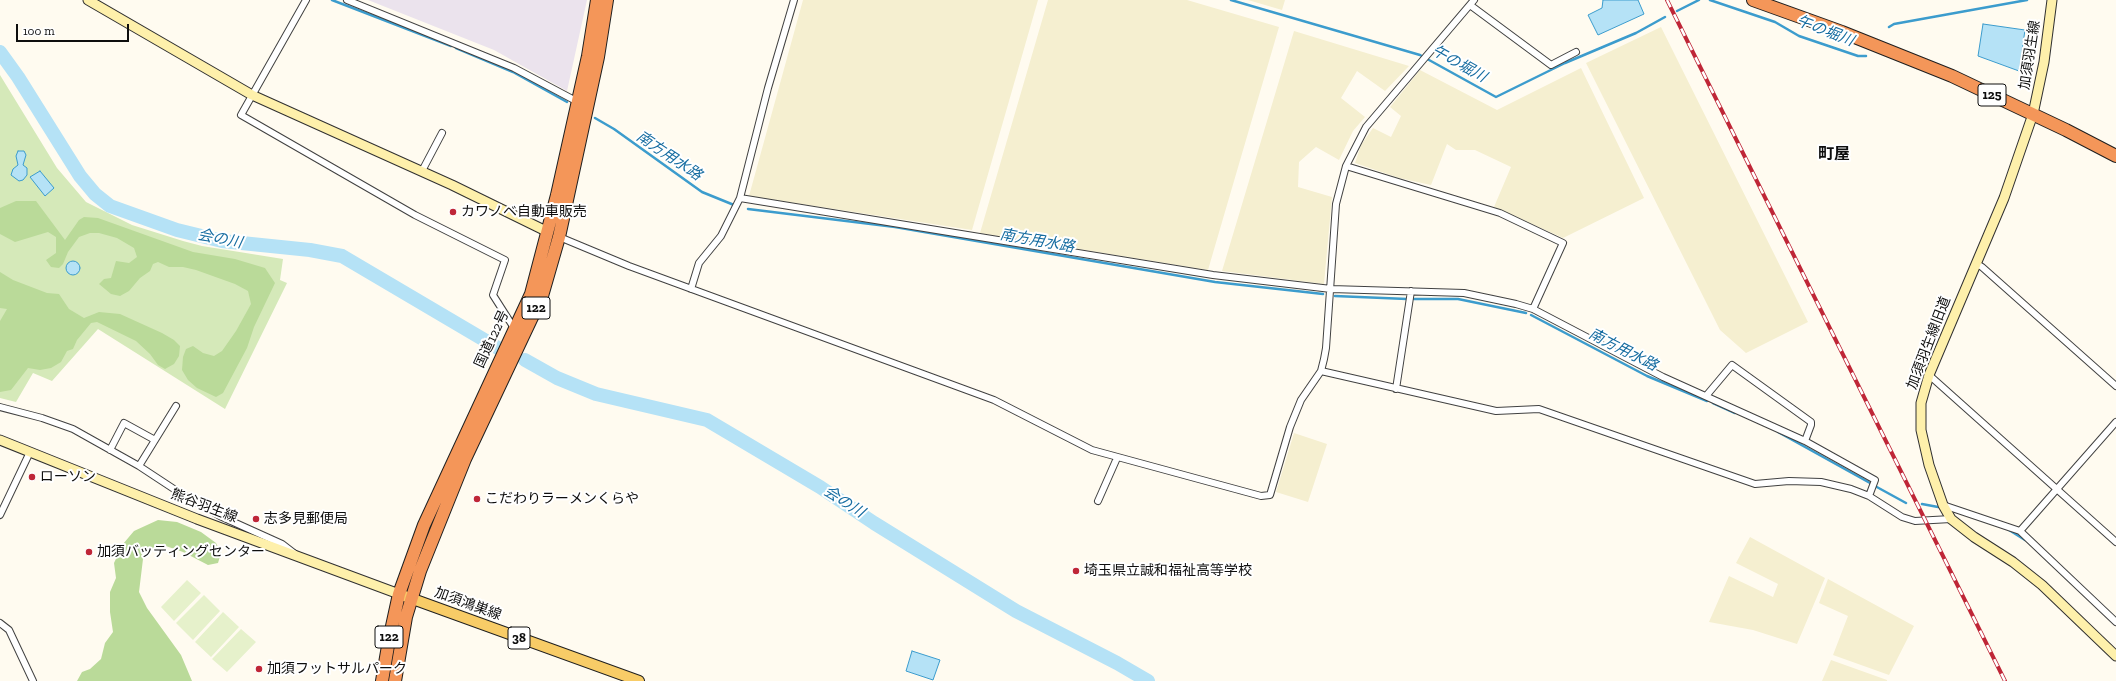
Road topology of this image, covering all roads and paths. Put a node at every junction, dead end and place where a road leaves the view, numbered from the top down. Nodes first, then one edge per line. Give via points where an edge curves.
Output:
1 (88, 0) edge
2 (306, 0) edge
3 (347, 0) edge
4 (597, 0) edge
5 (607, 0) edge
6 (794, 0) edge
7 (1753, 0) edge
8 (2052, 0) edge
9 (1472, 2) edge
10 (1576, 52) dead end
11 (252, 95) junction
12 (578, 102) junction
13 (2033, 114) junction
14 (442, 133) dead end
15 (2111, 152) edge
16 (2116, 156) edge
17 (1346, 166) junction
18 (422, 171) junction
19 (740, 198) junction
20 (554, 234) junction
21 (1977, 264) junction
22 (691, 289) junction
23 (1331, 289) junction
24 (1411, 291) junction
25 (1533, 309) junction
26 (514, 328) junction
27 (1321, 371) junction
28 (1929, 375) junction
29 (2116, 386) edge
30 (1396, 389) junction
31 (1706, 396) junction
32 (176, 406) dead end
33 (0, 407) edge
34 (2116, 422) edge
35 (0, 440) edge
36 (155, 440) junction
37 (1804, 441) junction
38 (110, 450) junction
39 (30, 452) junction
40 (1118, 458) junction
41 (139, 466) junction
42 (2057, 489) junction
43 (1869, 496) junction
44 (1098, 501) dead end
45 (1947, 511) junction
46 (0, 515) edge
47 (2020, 531) junction
48 (2116, 542) edge
49 (300, 558) junction
50 (399, 594) junction
51 (412, 598) junction
52 (2116, 622) edge
53 (0, 623) edge
54 (2116, 656) edge
55 (33, 681) edge
56 (382, 681) edge
57 (395, 681) edge
58 (639, 681) edge

1 - 11 street
2 - 11 street
3 - 12 street via 514,68
4 - 12 highway, 国道122号 / 122
5 - 20 highway, 国道122号 / 122 via 598,57
6 - 19 street
7 - 13 highway, 125 via 1907,58
8 - 13 street, 加須羽生線 via 2044,62
9 - 10 street via 1551,65
9 - 17 street via 1366,128
11 - 18 street
11 - 26 street via 242,115 415,215 505,260 493,295
12 - 20 highway, 国道122号 / 122
13 - 15 highway, 125
13 - 21 street, 加須羽生線旧道 via 2007,192
14 - 18 street
15 - 16 highway, 125
17 - 23 street via 1336,204
17 - 25 street via 1500,213 1563,243
18 - 20 street
19 - 22 street via 721,236 699,263
19 - 23 street via 1213,275
20 - 22 street
20 - 26 highway, 国道122号 / 122 via 531,294
20 - 51 highway, 国道122号 / 122 via 542,296 466,459 428,551
21 - 28 street, 加須羽生線旧道
21 - 29 street
22 - 40 street via 994,400 1092,450
23 - 24 street
23 - 27 street via 1326,348
24 - 25 street via 1464,293
24 - 30 street
25 - 31 street via 1663,377
26 - 50 highway, 国道122号 / 122 via 424,525
27 - 30 street
27 - 40 street via 1301,400 1290,427 1270,495 1261,496
28 - 42 street
28 - 45 street, 加須羽生線旧道 via 1921,403 1921,430 1929,465
30 - 43 street via 1496,411 1539,410 1755,484 1821,482
31 - 37 street
31 - 37 street via 1732,365 1811,422
32 - 36 street
33 - 38 street via 55,422
34 - 42 street
35 - 39 street, 熊谷羽生線
36 - 38 street via 124,423
36 - 41 street
37 - 43 street via 1875,480
38 - 41 street
39 - 46 street
39 - 49 street, 熊谷羽生線
40 - 44 street
41 - 49 street via 183,495 220,516 282,544
42 - 47 street
42 - 48 street
43 - 45 street via 1902,517 1915,521
45 - 47 street
45 - 54 street via 2042,585
47 - 52 street
49 - 50 street, 熊谷羽生線
50 - 51 main road, 加須鴻巣線 / 38
50 - 56 highway, 国道122号 / 122
51 - 57 highway, 国道122号 / 122 via 406,617
51 - 58 main road, 加須鴻巣線 / 38
53 - 55 street via 8,630

